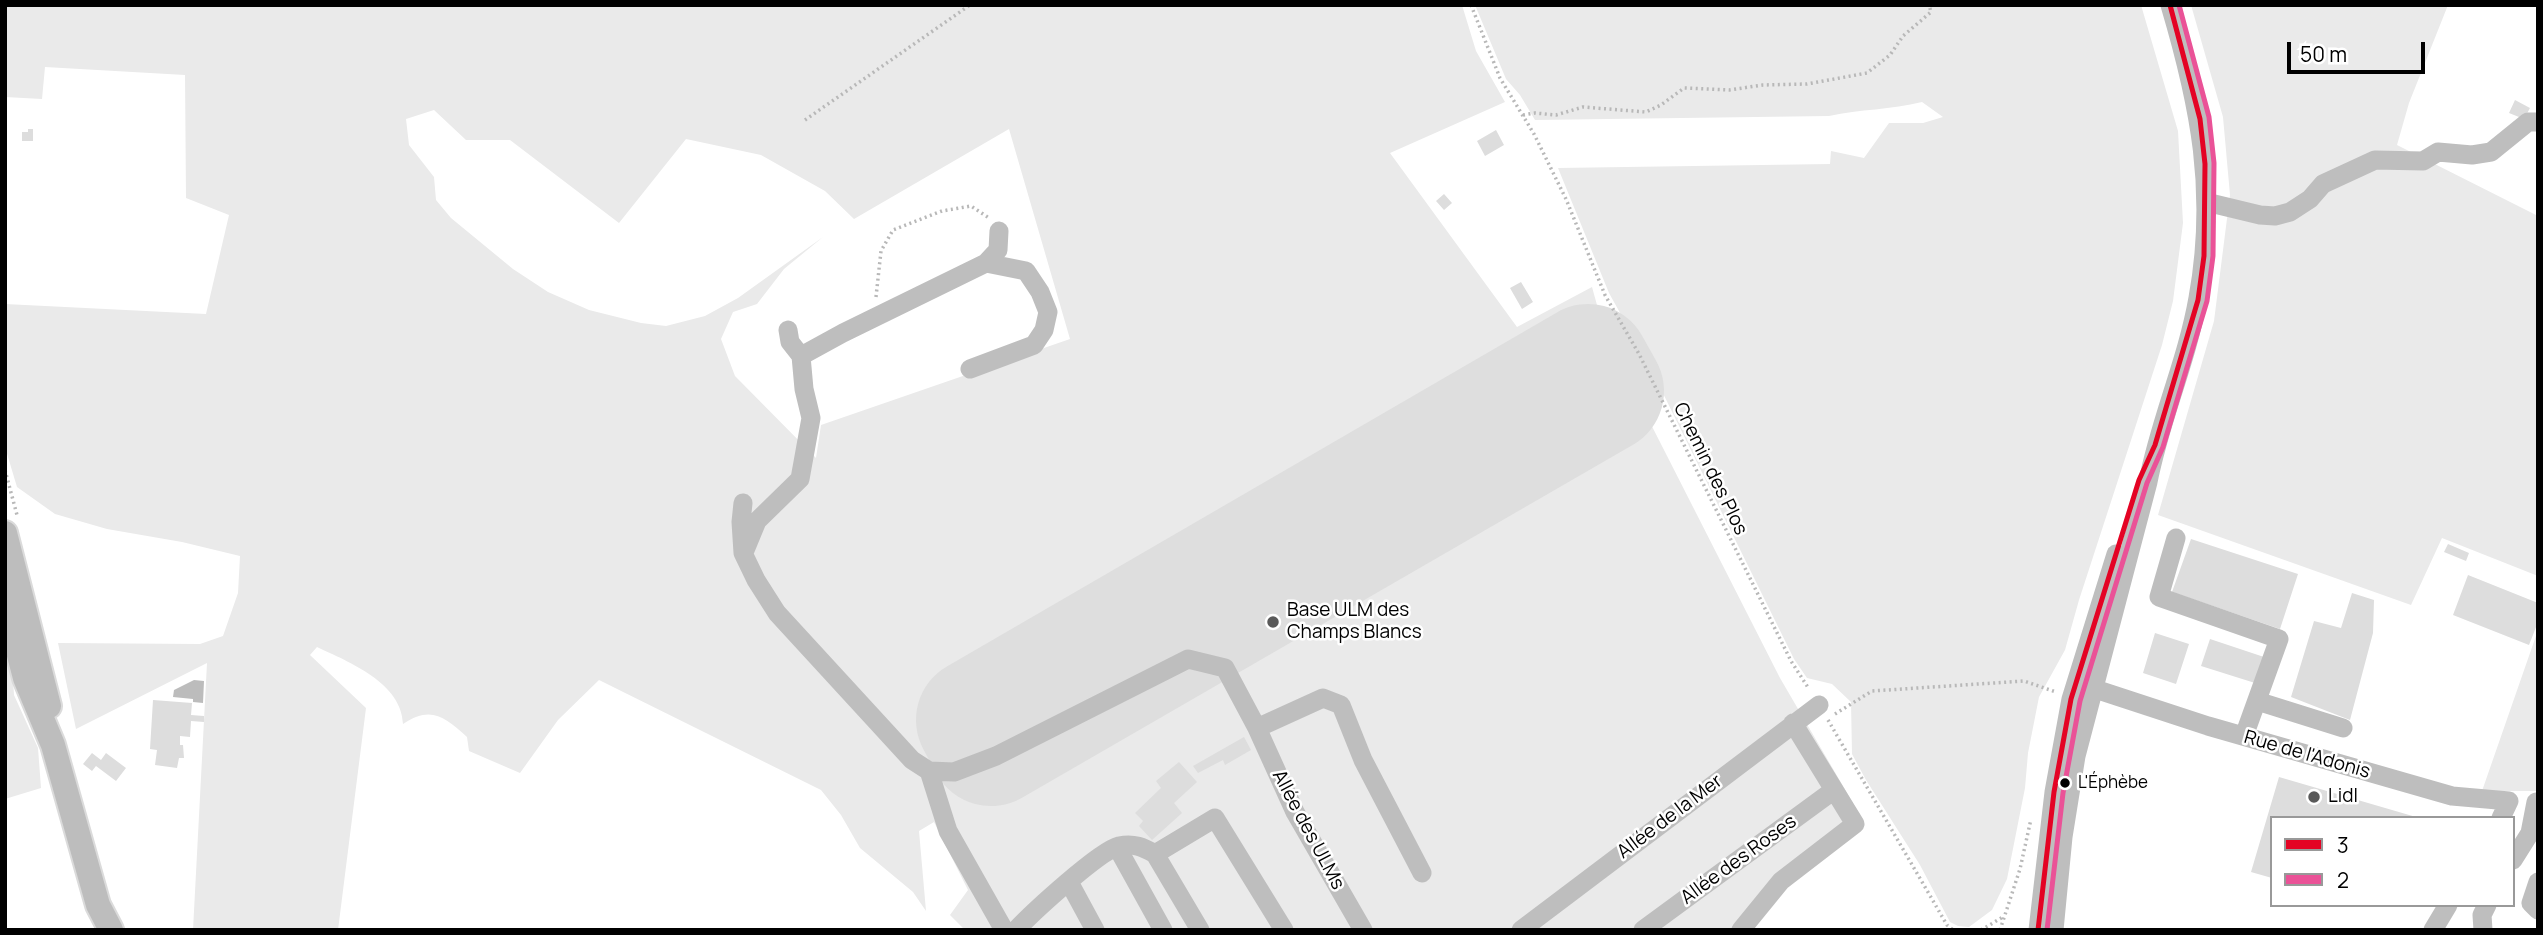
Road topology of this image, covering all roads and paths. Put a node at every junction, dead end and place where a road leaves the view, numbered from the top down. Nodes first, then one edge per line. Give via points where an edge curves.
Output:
1 (970, 5) edge
2 (1471, 5) edge
3 (1929, 5) edge
4 (2170, 5) edge
5 (1523, 115) junction
6 (805, 121) dead end
7 (2538, 122) edge
8 (2206, 202) junction
9 (999, 231) joint
10 (986, 263) junction
11 (868, 320) junction
12 (788, 330) dead end
13 (801, 356) junction
14 (970, 369) dead end
15 (2155, 445) junction
16 (2139, 480) junction
17 (743, 503) dead end
18 (5, 533) edge
19 (2176, 538) dead end
20 (743, 553) junction
21 (5, 601) edge
22 (2092, 688) junction
23 (2071, 699) junction
24 (2257, 701) junction
25 (1823, 712) junction
26 (1793, 723) junction
27 (1256, 728) junction
28 (2343, 728) dead end
29 (2244, 736) junction
30 (54, 745) junction
31 (929, 771) junction
32 (1834, 790) junction
33 (2537, 802) edge
34 (2505, 810) edge
35 (1117, 847) junction
36 (1155, 854) junction
37 (2515, 857) edge
38 (1422, 873) dead end
39 (1069, 882) junction
40 (2538, 882) edge
41 (98, 905) junction
42 (2447, 907) edge
43 (2486, 907) edge
44 (2538, 910) edge
45 (1027, 925) edge
46 (99, 930) edge
47 (111, 930) edge
48 (1004, 930) edge
49 (1095, 930) edge
50 (1163, 930) edge
51 (1200, 930) edge
52 (1284, 930) edge
53 (1363, 930) edge
54 (1521, 930) edge
55 (1643, 930) edge
56 (1741, 930) edge
57 (1953, 930) edge
58 (1981, 930) edge
59 (2000, 930) edge
60 (2038, 930) edge
61 (2054, 930) edge
62 (2433, 930) edge
63 (2483, 930) edge

1 - 6 path
2 - 5 path, Chemin des Plos via 1500,78
3 - 5 path via 1931,12 1867,73 1729,90 1684,88 1646,111 1583,107 1556,116
4 - 8 street via 2200,119
5 - 25 path, Chemin des Plos via 1566,199 1605,295 1639,354 1791,661
7 - 8 street via 2528,122 2491,152 2438,152 2423,161 2375,160 2323,184 2310,199 2275,216
8 - 15 street via 2198,300
9 - 10 street via 998,250
9 - 11 path via 971,206 942,211 893,230 881,251 875,304
10 - 11 street
10 - 14 street via 1026,271 1048,312 1034,345
11 - 13 street
12 - 13 street via 790,342
13 - 20 street via 811,418 800,479 757,521
15 - 16 street
15 - 22 street
16 - 22 street via 2086,680
16 - 23 street
17 - 20 street
18 - 30 main road via 47,696
19 - 24 street via 2159,597 2279,639
20 - 31 street via 776,613 912,760
21 - 30 main road via 25,678
22 - 29 street, Rue de l'Adonis
22 - 61 street via 2069,794
23 - 25 path via 2024,681 1872,691
23 - 60 street via 2054,792
24 - 28 street
24 - 29 street
25 - 26 street, Allée de la Mer
25 - 57 path, Chemin des Plos
26 - 32 street
26 - 54 street, Allée de la Mer
27 - 31 street, Allée des ULMs via 1225,668 1188,659 996,756 954,772
27 - 38 street via 1323,698 1341,705 1363,760
27 - 53 street, Allée des ULMs via 1295,812
29 - 34 street, Rue de l'Adonis
30 - 41 main road
31 - 48 street via 948,831
32 - 55 street, Allée des Roses
32 - 56 street via 1855,824 1782,881
33 - 34 street, Rue de l'Adonis
33 - 37 street via 2530,833
35 - 36 street via 1139,845
35 - 39 street
35 - 50 street
36 - 51 street
36 - 52 street via 1215,818
39 - 45 street
39 - 49 street
40 - 44 street via 2530,903
41 - 46 main road
41 - 47 main road
42 - 62 street
43 - 63 street
58 - 59 path via 2005,916

